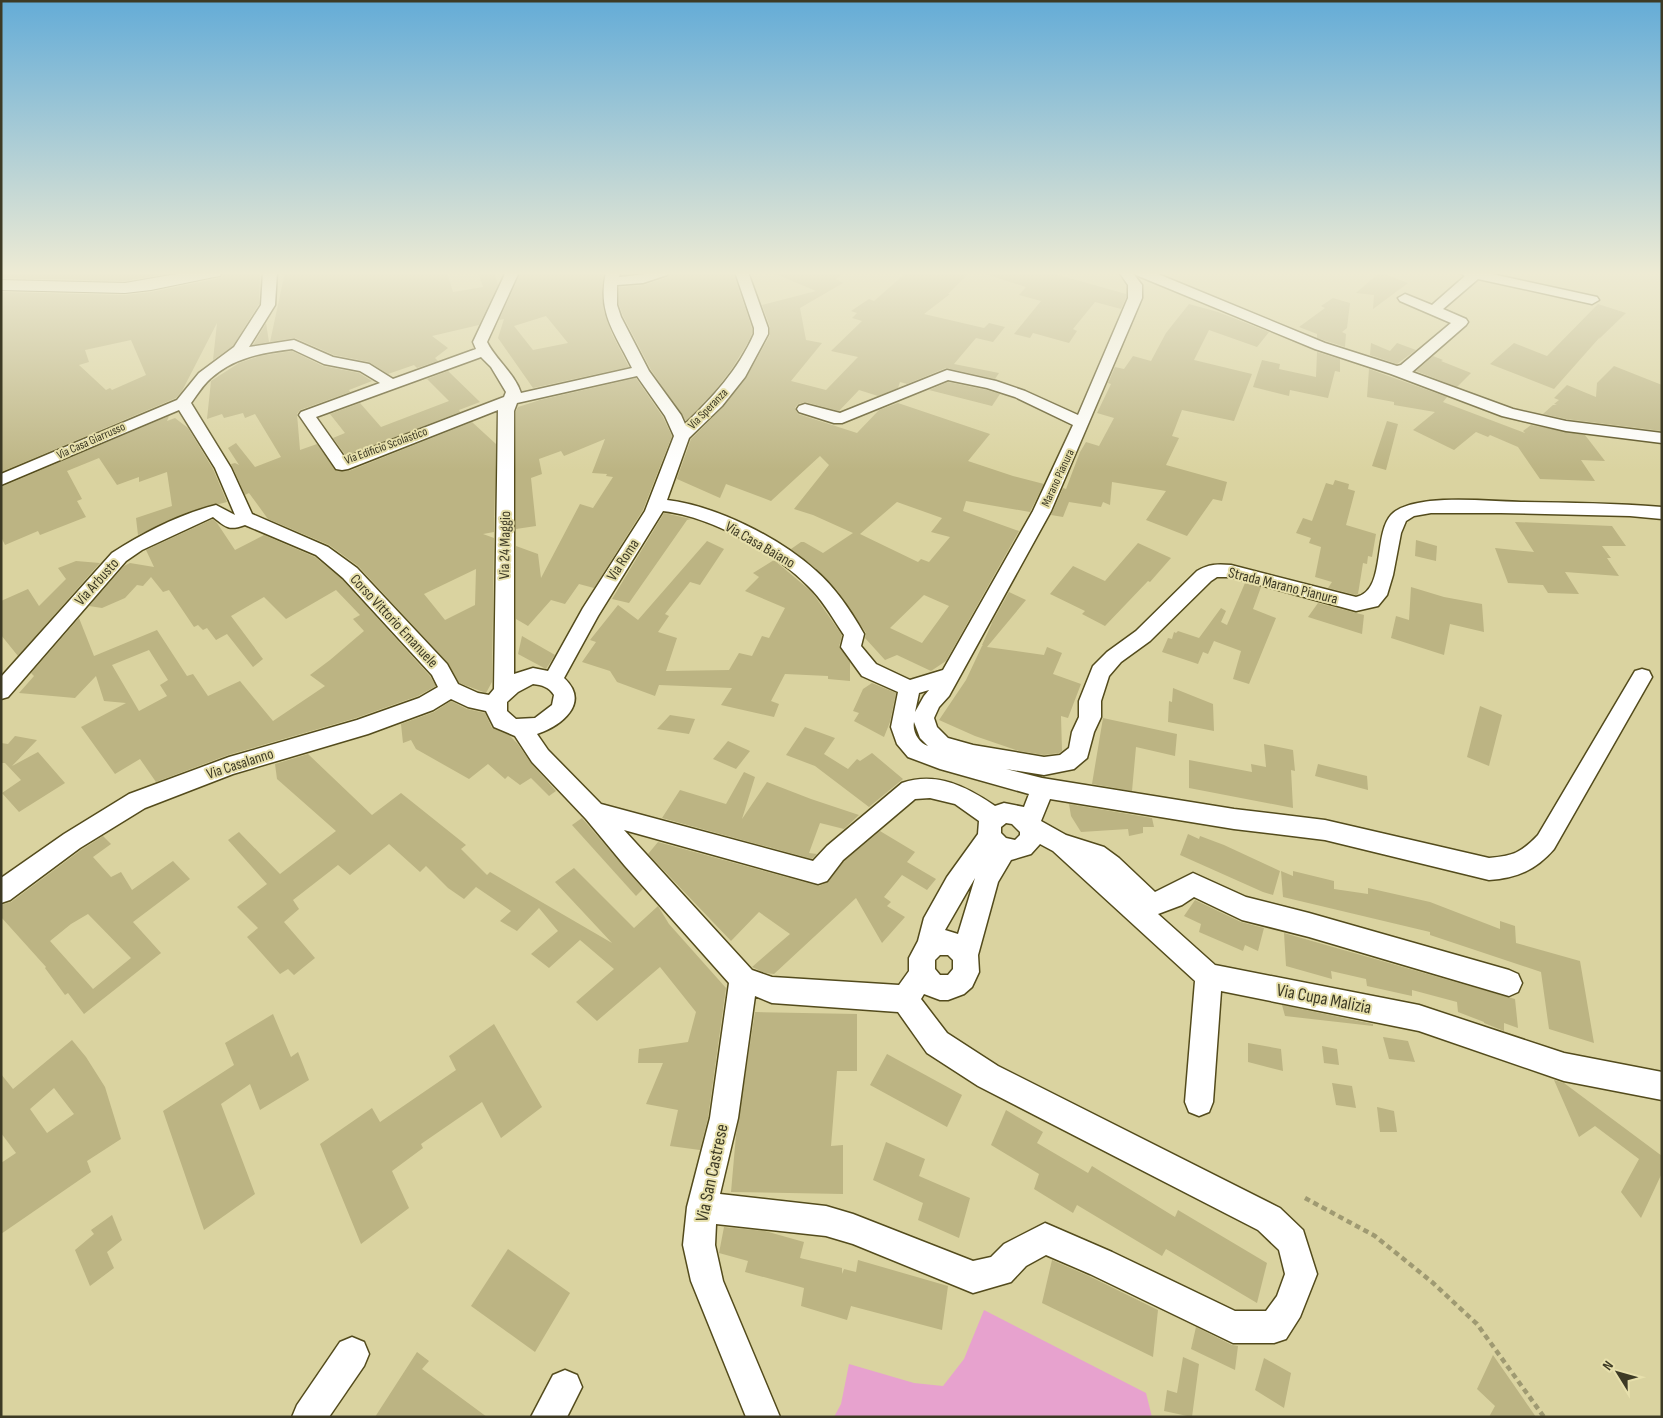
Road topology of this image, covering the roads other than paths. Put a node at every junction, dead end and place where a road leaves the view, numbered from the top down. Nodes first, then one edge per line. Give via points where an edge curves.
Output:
1 (247, 338) edge
2 (482, 338) edge
3 (625, 338) edge
4 (759, 338) edge
5 (1118, 338) edge
6 (1301, 338) edge
7 (1441, 338) edge
8 (484, 351) junction
9 (228, 359) junction
10 (1396, 370) junction
11 (641, 371) junction
12 (393, 385) junction
13 (511, 400) junction
14 (182, 403) junction
15 (805, 409) dead end
16 (1082, 423) junction
17 (682, 436) junction
18 (1662, 438) edge
19 (1, 480) edge
20 (658, 505) junction
21 (1662, 513) edge
22 (245, 518) junction
23 (950, 676) junction
24 (1642, 677) dead end
25 (553, 680) junction
26 (910, 688) junction
27 (450, 690) junction
28 (1, 691) edge
29 (500, 698) junction
30 (521, 728) junction
31 (1042, 788) junction
32 (594, 812) junction
33 (1029, 825) junction
34 (996, 835) junction
35 (1061, 844) junction
36 (1, 892) edge
37 (965, 955) junction
38 (926, 960) junction
39 (1209, 976) junction
40 (743, 979) junction
41 (1508, 983) dead end
42 (905, 1000) junction
43 (1662, 1086) edge
44 (1199, 1102) dead end
45 (702, 1207) junction
46 (352, 1354) dead end
47 (564, 1387) dead end
48 (309, 1417) edge
49 (548, 1417) edge
50 (763, 1417) edge

1 - 9 street via 240,350
2 - 8 street
3 - 11 street
4 - 17 street, Via Speranza via 740,374
5 - 16 street, Marano Pianura
6 - 10 street
7 - 10 street via 1406,369
8 - 12 street, Via Edificio Scolastico
8 - 13 street via 514,392
9 - 12 street via 254,350 294,344 329,361 364,368
9 - 14 street via 204,376
10 - 18 street via 1508,413 1566,426
11 - 13 street, Via Edificio Scolastico
11 - 17 street via 673,415
12 - 13 street, Via Edificio Scolastico via 307,414 342,465
13 - 29 street, Via 24 Maggio via 506,411
14 - 19 street, Via Casa Giarrusso
14 - 22 street via 223,468
15 - 16 street via 842,418 947,375 991,384
16 - 23 street, Marano Pianura via 1042,511
17 - 20 street, Via Roma
20 - 25 street, Via Roma via 590,613
20 - 26 street, Via Casa Baiano via 686,509 717,520 796,564 821,587 854,634 851,647 869,670
21 - 23 street, Strada Marano Pianura via 1501,507 1409,510 1398,518 1392,532 1380,590 1371,601 1356,604 1214,570 1100,672 1092,692 1090,717 1083,732 1080,752 1066,763 1044,766 941,745 928,732 923,718
22 - 27 street, Corso Vittorio Emanuele via 322,551 350,573 440,670
22 - 28 street, Via Arbusto via 232,523 216,511 204,514 136,546 119,558
23 - 26 street
24 - 31 street via 1546,842 1532,859 1511,867 1489,869 1325,830
25 - 29 street via 544,676 528,678 512,684
25 - 30 street via 564,692 561,709 544,723
26 - 31 street via 902,727 905,738 916,751
27 - 29 street via 475,701
27 - 36 street, Via Casalanno via 426,704 360,728 229,766 137,800
29 - 30 street via 498,714 502,721
30 - 32 street via 540,756
31 - 33 street
32 - 34 street via 818,873 835,853 910,790 930,788 964,797
32 - 40 street
33 - 34 street via 1018,815 1004,813
33 - 34 street via 1032,834 1028,844 1020,850
33 - 35 street
34 - 37 street
34 - 38 street via 956,885 933,926
35 - 39 street
35 - 41 street via 1094,854 1151,905 1174,897 1193,884 1242,908
37 - 38 street via 945,942
37 - 38 street via 968,968 962,982 946,988 934,985
38 - 42 street
39 - 43 street, Via Cupa Malizia via 1419,1018 1556,1065
39 - 44 street
40 - 42 street via 772,990
40 - 45 street, Via San Castrese via 724,1118
42 - 45 street via 937,1043 979,1071 1269,1220 1292,1241 1301,1274 1289,1306 1274,1327 1233,1327 1102,1263 1045,1240 1015,1255 1000,1271 973,1276 854,1229 826,1222
45 - 50 street, Via San Castrese via 699,1245 703,1267
46 - 48 street
47 - 49 street

